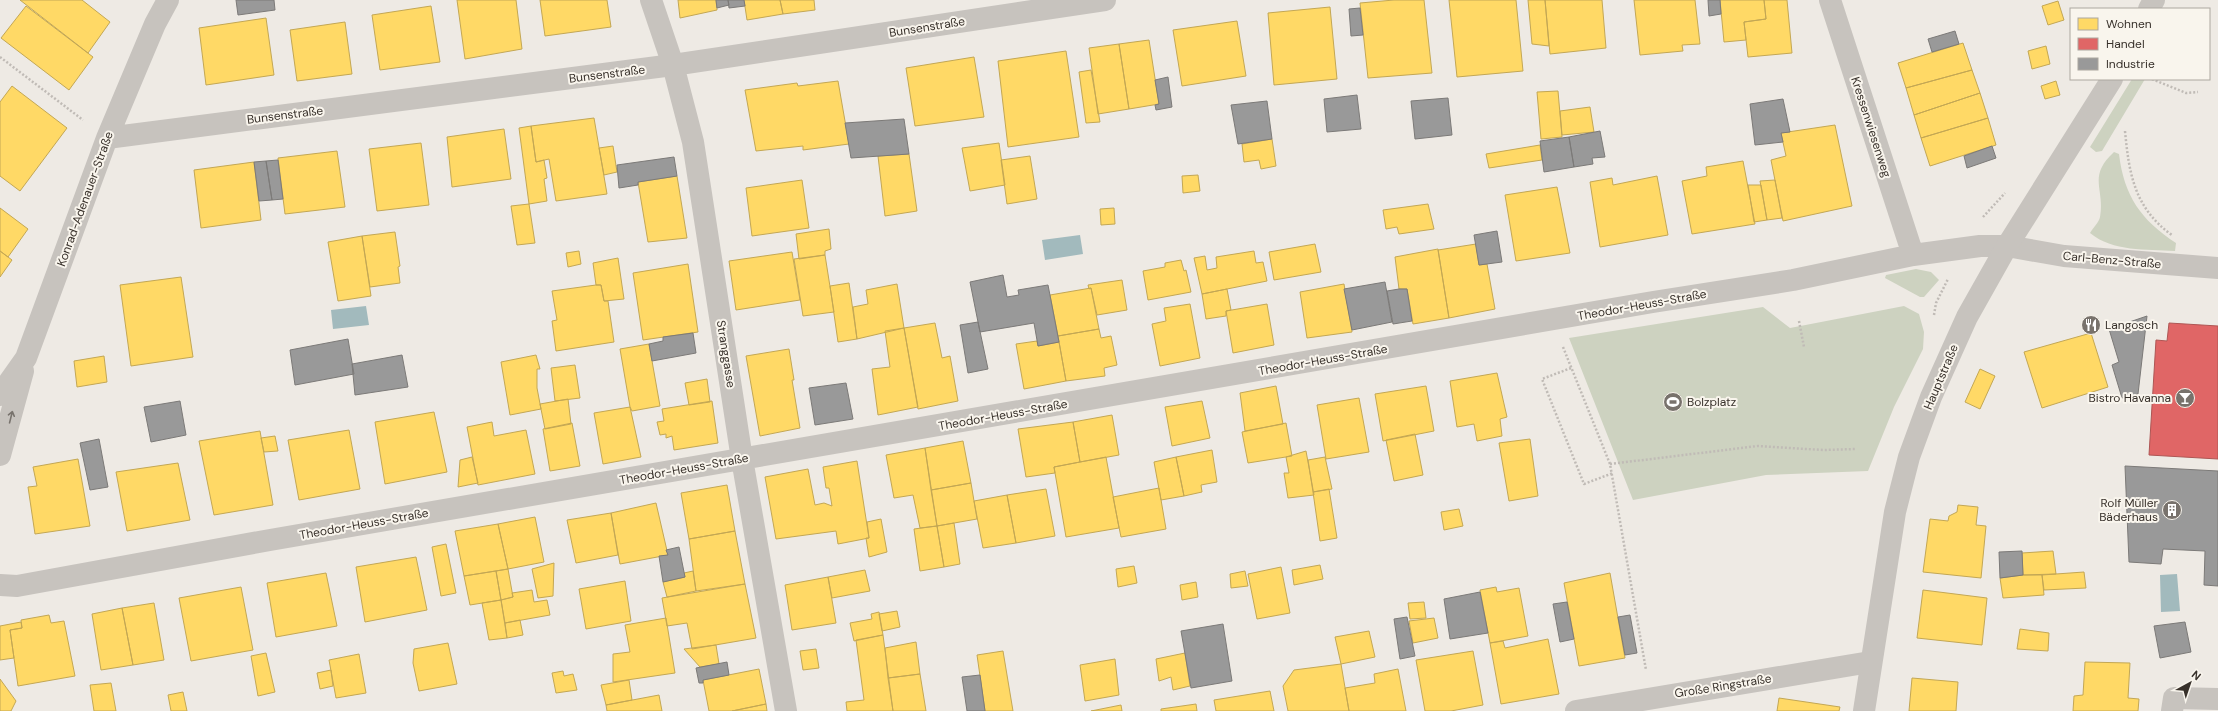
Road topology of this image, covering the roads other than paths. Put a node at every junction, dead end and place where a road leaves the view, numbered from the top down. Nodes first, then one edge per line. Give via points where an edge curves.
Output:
1 (168, 0) edge
2 (651, 0) edge
3 (1105, 0) edge
4 (1830, 0) edge
5 (673, 65) junction
6 (2111, 80) edge
7 (107, 138) junction
8 (2007, 246) junction
9 (1913, 255) junction
10 (2218, 268) edge
11 (26, 358) junction
12 (0, 395) edge
13 (0, 455) edge
14 (742, 459) junction
15 (0, 585) edge
16 (1870, 662) junction
17 (2218, 699) edge
18 (2173, 704) edge
19 (786, 711) edge
20 (1576, 711) edge
21 (1864, 711) edge

1 - 7 street, Konrad-Adenauer-Straße via 155,24
2 - 5 street, Stranggasse
3 - 5 street, Bunsenstraße
4 - 9 street, Kressenwiesenweg
5 - 7 street, Bunsenstraße
5 - 14 street, Stranggasse via 693,142
6 - 8 street, Hauptstraße
7 - 11 street, Konrad-Adenauer-Straße
8 - 9 street, Theodor-Heuss-Straße via 1980,246
8 - 10 street, Carl-Benz-Straße via 2064,256
8 - 16 street, Hauptstraße via 1967,318 1931,397 1909,457 1895,512
9 - 14 street, Theodor-Heuss-Straße via 1793,280
11 - 12 street, Konrad-Adenauer-Straße
13 -> 11 street
14 - 15 street, Theodor-Heuss-Straße via 17,586
14 - 19 street, Stranggasse
16 - 20 street, Große Ringstraße
16 - 21 street, Hauptstraße
17 - 18 street

